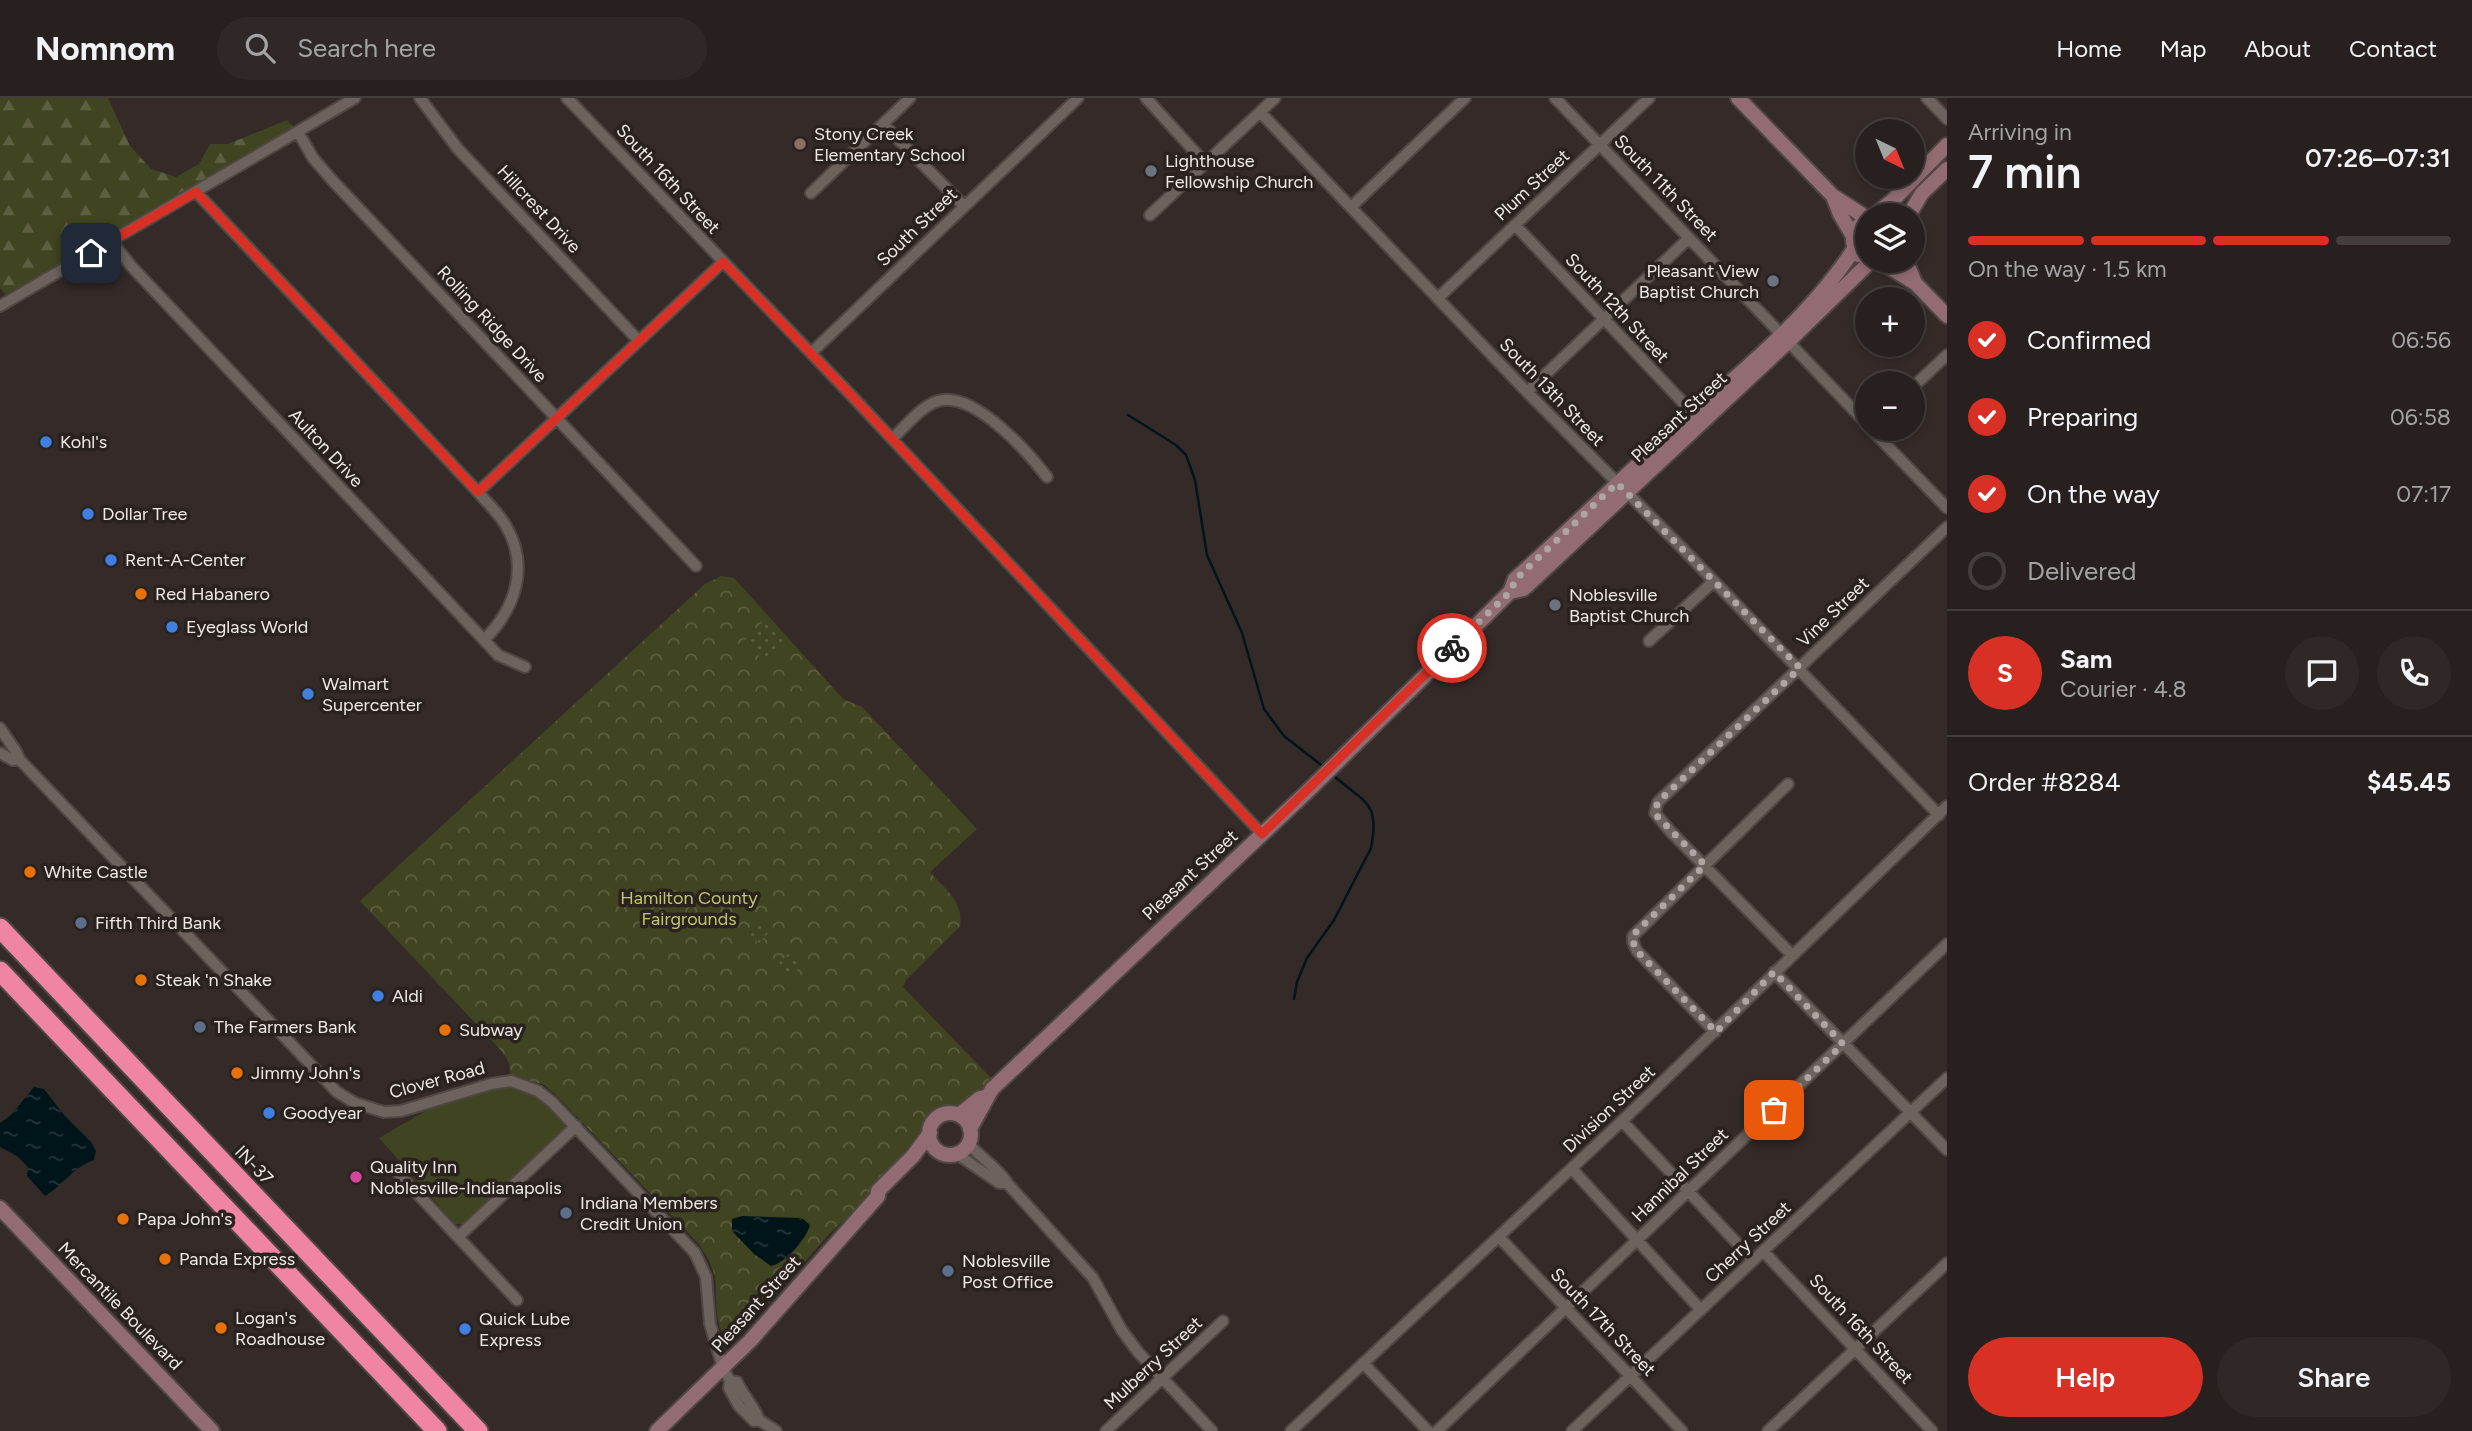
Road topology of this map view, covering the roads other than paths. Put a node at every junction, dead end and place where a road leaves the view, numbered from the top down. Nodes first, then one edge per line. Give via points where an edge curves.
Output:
1 (355, 98) edge
2 (420, 98) edge
3 (567, 98) edge
4 (910, 98) edge
5 (1078, 98) edge
6 (1146, 98) edge
7 (1275, 98) edge
8 (1465, 98) edge
9 (1555, 98) edge
10 (1649, 98) edge
11 (1738, 98) edge
12 (1927, 98) edge
13 (1260, 112) junction
14 (1947, 119) edge
15 (883, 124) junction
16 (298, 132) junction
17 (1600, 145) junction
18 (1947, 145) edge
19 (1204, 162) junction
20 (1947, 169) edge
21 (196, 192) junction
22 (811, 193) dead end
23 (1833, 196) junction
24 (1889, 203) edge
25 (1916, 203) edge
26 (964, 206) junction
27 (1351, 207) junction
28 (1855, 211) edge
29 (1150, 215) dead end
30 (1515, 225) junction
31 (1689, 238) junction
32 (1855, 238) edge
33 (111, 241) junction
34 (1854, 242) junction
35 (1855, 245) edge
36 (723, 262) junction
37 (1864, 273) edge
38 (1897, 273) edge
39 (1911, 273) edge
40 (1915, 283) junction
41 (1438, 298) junction
42 (0, 306) edge
43 (1947, 316) edge
44 (1604, 319) junction
45 (1785, 337) junction
46 (638, 340) junction
47 (811, 353) junction
48 (1947, 355) edge
49 (1925, 376) edge
50 (1527, 392) junction
51 (1855, 411) edge
52 (1694, 414) junction
53 (556, 418) junction
54 (892, 439) junction
55 (1883, 441) edge
56 (1047, 477) dead end
57 (1622, 488) junction
58 (478, 492) junction
59 (1947, 508) edge
60 (1947, 527) edge
61 (696, 566) dead end
62 (1714, 581) junction
63 (484, 640) junction
64 (1649, 641) dead end
65 (525, 667) dead end
66 (1800, 668) junction
67 (0, 728) edge
68 (0, 753) edge
69 (19, 759) junction
70 (1788, 785) dead end
71 (1943, 811) edge
72 (1262, 834) junction
73 (1705, 865) junction
74 (0, 928) edge
75 (1947, 944) edge
76 (1792, 955) junction
77 (0, 971) edge
78 (1774, 972) junction
79 (1716, 1032) junction
80 (1843, 1044) junction
81 (1947, 1078) edge
82 (985, 1097) junction
83 (1909, 1114) junction
84 (959, 1115) junction
85 (1622, 1121) junction
86 (576, 1126) junction
87 (930, 1133) junction
88 (970, 1136) junction
89 (1947, 1150) edge
90 (941, 1152) junction
91 (957, 1154) junction
92 (1572, 1168) junction
93 (398, 1173) dead end
94 (1007, 1183) junction
95 (1689, 1191) junction
96 (878, 1196) junction
97 (0, 1208) edge
98 (458, 1237) junction
99 (1499, 1237) junction
100 (1637, 1240) junction
101 (1763, 1251) junction
102 (1754, 1260) junction
103 (1947, 1263) edge
104 (517, 1300) dead end
105 (1565, 1308) junction
106 (1701, 1310) junction
107 (1223, 1321) dead end
108 (1856, 1349) junction
109 (1363, 1363) junction
110 (727, 1374) junction
111 (1630, 1376) junction
112 (1162, 1378) junction
113 (212, 1431) edge
114 (437, 1431) edge
115 (478, 1431) edge
116 (656, 1431) edge
117 (776, 1431) edge
118 (1107, 1431) edge
119 (1212, 1431) edge
120 (1291, 1431) edge
121 (1428, 1431) edge
122 (1437, 1431) edge
123 (1572, 1431) edge
124 (1682, 1431) edge
125 (1768, 1431) edge
126 (1932, 1431) edge

1 - 16 street
2 - 46 street, Hillcrest Drive via 458,149
3 - 36 street, South 16th Street
4 - 15 street
5 - 26 street, South Street
6 - 19 street
7 - 13 street
8 - 27 street
9 - 17 street, South 11th Street
10 - 17 street, Plum Street
11 - 23 street
12 - 14 street
13 - 19 street
13 - 27 street, South 13th Street
15 - 22 street
15 - 26 street
16 - 21 street
16 - 53 street, Rolling Ridge Drive via 332,180
17 - 30 street, Plum Street
17 - 31 street, South 11th Street
18 - 24 street
19 - 29 street
20 - 25 street
21 - 33 street
21 - 58 street
23 - 28 street
23 - 34 street
26 - 47 street, South Street
27 - 41 street, South 13th Street
30 - 41 street, Plum Street
30 - 44 street, South 12th Street
31 - 44 street
31 - 45 street, South 11th Street
32 - 34 street, Pleasant Street
33 - 42 street
33 - 63 street, Aulton Drive
34 - 35 street
34 - 45 street, Pleasant Street via 1826,288
36 - 46 street
36 - 47 street, South 16th Street
37 - 45 street, Pleasant Street
38 - 40 street
39 - 40 street
40 - 43 street
41 - 50 street, South 13th Street
44 - 50 street
44 - 52 street, South 12th Street
45 - 51 street, South 11th Street
45 - 52 street, Pleasant Street
45 - 57 street, Pleasant Street
46 - 53 street
47 - 54 street, South 16th Street
48 - 49 street
50 - 57 street, South 13th Street
52 - 57 street, Pleasant Street
53 - 58 street
53 - 61 street, Rolling Ridge Drive
54 - 56 street via 930,404 956,400 1008,434
54 - 72 street, South 16th Street
55 - 59 street
57 - 62 street, South 13th Street
57 - 72 street, Pleasant Street via 1516,579 1510,592
58 - 63 street via 506,526 519,572 507,613
60 - 66 street, Vine Street
62 - 64 street
62 - 66 street, South 13th Street
63 - 65 street, Aulton Drive via 498,655
66 - 71 street, South 13th Street
66 - 73 street, Vine Street via 1658,802 1655,811 1664,824
67 - 69 street, Clover Road
68 - 69 street, Clover Road
69 - 86 street, Clover Road via 337,1093 384,1112 401,1111 511,1082 544,1095
70 - 73 street
71 - 76 street, Division Street
72 - 82 street, Pleasant Street
73 - 76 street
73 - 79 street via 1633,939 1637,951
74 - 115 highway, IN-37
75 - 80 street, Hannibal Street
76 - 78 street, Division Street
77 - 114 highway
78 - 79 street, Division Street
78 - 80 street
79 - 85 street, Division Street
80 - 83 street
80 - 95 street, Hannibal Street
81 - 83 street, Cherry Street
82 - 84 street, Pleasant Street
82 - 88 street, Pleasant Street
83 - 89 street
83 - 101 street, Cherry Street
84 - 87 street via 940,1117
84 - 88 street
85 - 92 street, Division Street
85 - 95 street
86 - 98 street
86 - 110 street, Clover Road via 700,1260 710,1324
87 - 90 street via 933,1146
87 - 96 street, Pleasant Street
88 - 91 street
88 - 94 street via 979,1157
90 - 91 street
90 - 96 street, Pleasant Street via 921,1160 884,1196
91 - 94 street via 999,1183
92 - 99 street, Division Street
92 - 100 street
93 - 98 street
94 - 112 street via 1093,1278 1127,1337
95 - 100 street, Hannibal Street
95 - 102 street
96 - 110 street, Pleasant Street
97 - 113 street, Mercantile Boulevard
98 - 104 street
99 - 105 street, South 17th Street
99 - 109 street, Division Street
100 - 105 street, Hannibal Street
100 - 106 street
101 - 102 street, Cherry Street
101 - 108 street, South 16th Street
102 - 106 street, Cherry Street
103 - 108 street
105 - 111 street, South 17th Street
105 - 122 street, Hannibal Street
106 - 111 street, Cherry Street
107 - 112 street, Mulberry Street
108 - 125 street
108 - 126 street, South 16th Street
109 - 120 street, Division Street
109 - 121 street
110 - 116 street, Pleasant Street
110 - 117 street, Clover Road via 739,1406 754,1421
111 - 123 street, Cherry Street
111 - 124 street, South 17th Street
112 - 118 street, Mulberry Street
112 - 119 street

